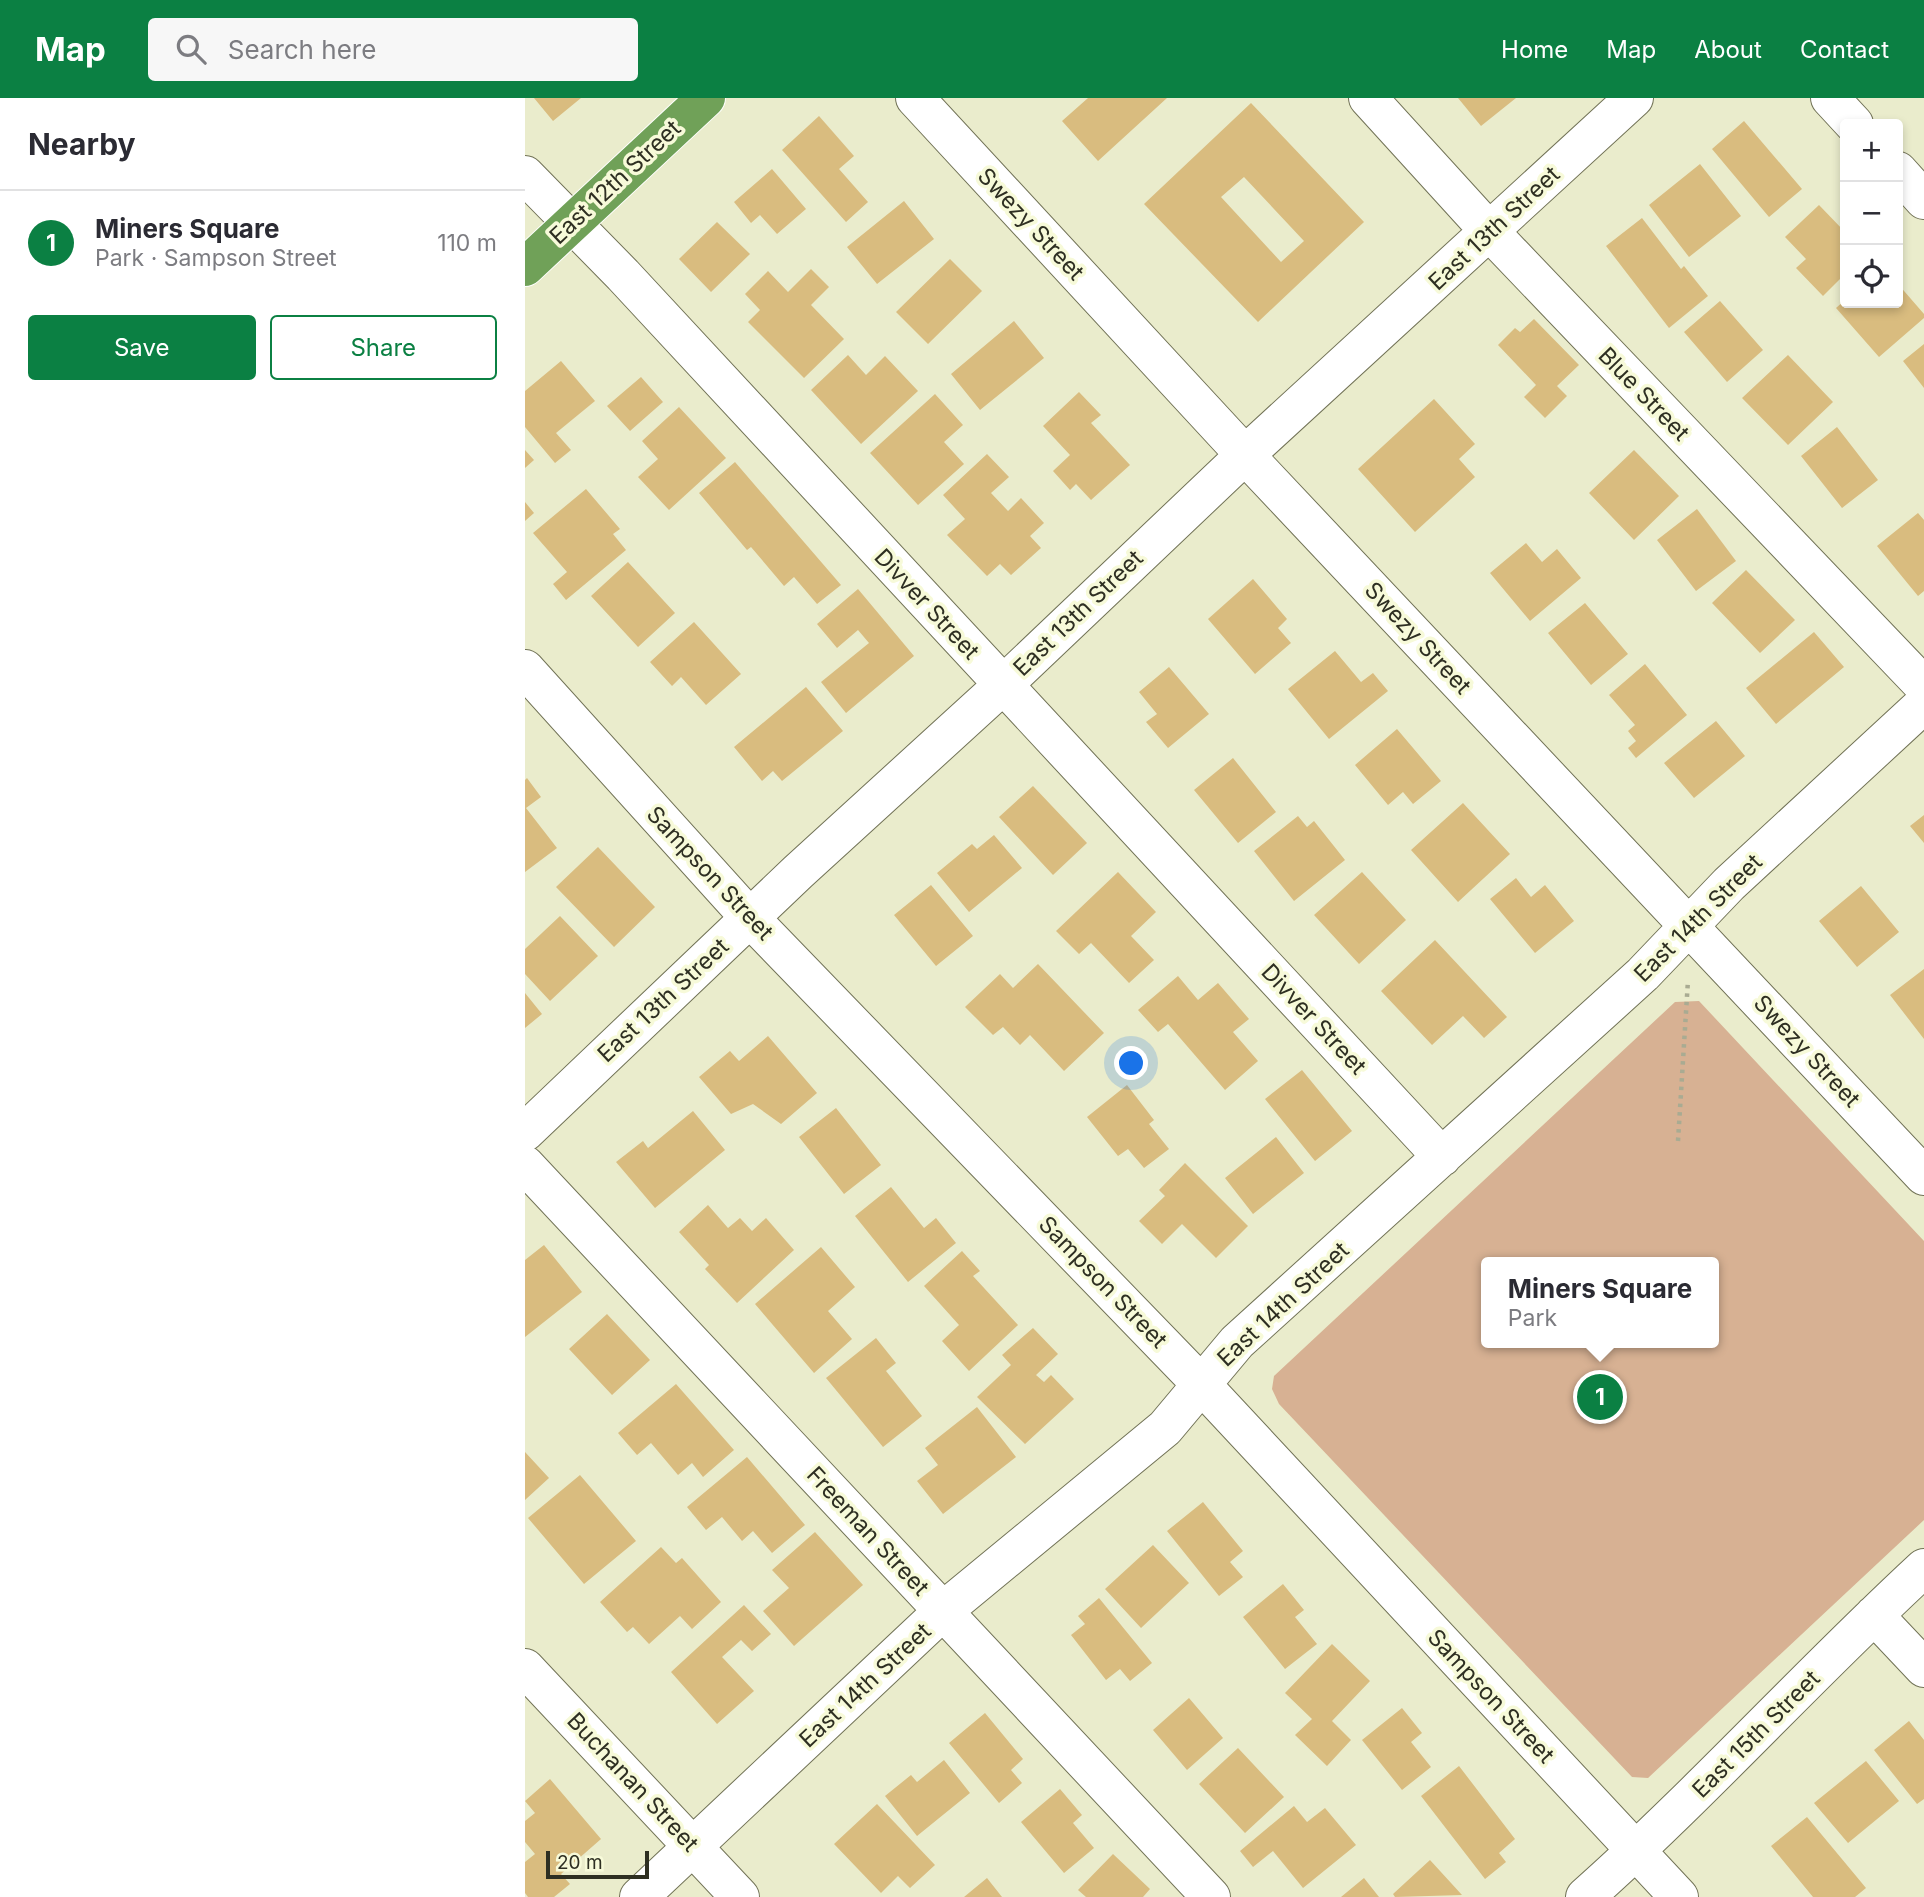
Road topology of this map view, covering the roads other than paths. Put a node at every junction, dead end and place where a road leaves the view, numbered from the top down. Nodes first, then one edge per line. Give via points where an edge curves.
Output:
1 (706, 98) edge
2 (915, 98) edge
3 (1368, 98) edge
4 (1634, 98) edge
5 (1830, 98) edge
6 (1849, 119) edge
7 (525, 175) edge
8 (1903, 177) edge
9 (1924, 200) edge
10 (571, 223) junction
11 (1490, 232) junction
12 (525, 267) edge
13 (1245, 455) junction
14 (525, 669) edge
15 (1003, 685) junction
16 (1924, 686) edge
17 (1924, 705) edge
18 (750, 918) junction
19 (1690, 927) junction
20 (525, 1132) edge
21 (1442, 1157) junction
22 (525, 1165) edge
23 (1924, 1176) edge
24 (1201, 1384) junction
25 (1924, 1568) edge
26 (943, 1611) junction
27 (1874, 1615) junction
28 (525, 1668) edge
29 (1924, 1668) edge
30 (692, 1846) junction
31 (1635, 1851) junction
32 (639, 1897) edge
33 (740, 1897) edge
34 (1211, 1897) edge
35 (1585, 1897) edge
36 (1679, 1897) edge

1 - 10 highway, East 12th Street
2 - 13 street, Swezy Street
3 - 11 street, Blue Street
4 - 11 street, East 13th Street
5 - 6 street
7 - 10 street, Divver Street
8 - 9 street
10 - 12 highway, East 12th Street
10 - 15 street, Divver Street
11 - 13 street, East 13th Street
11 - 16 street, Blue Street
13 - 15 street, East 13th Street
13 - 19 street, Swezy Street
14 - 18 street, Sampson Street
15 - 18 street, East 13th Street
15 - 21 street, Divver Street
17 - 19 street, East 14th Street via 1729,884
18 - 20 street, East 13th Street
18 - 24 street, Sampson Street
19 - 21 street, East 14th Street
19 - 23 street, Swezy Street
21 - 24 street, East 14th Street via 1237,1342
22 - 26 street, Freeman Street
24 - 26 street, East 14th Street via 1165,1428
24 - 31 street, Sampson Street
25 - 27 street, East 15th Street
26 - 30 street, East 14th Street
26 - 34 street, Freeman Street
27 - 29 street
27 - 31 street, East 15th Street
28 - 30 street, Buchanan Street
30 - 32 street, East 14th Street
30 - 33 street, Buchanan Street
31 - 35 street, East 15th Street
31 - 36 street, Sampson Street

